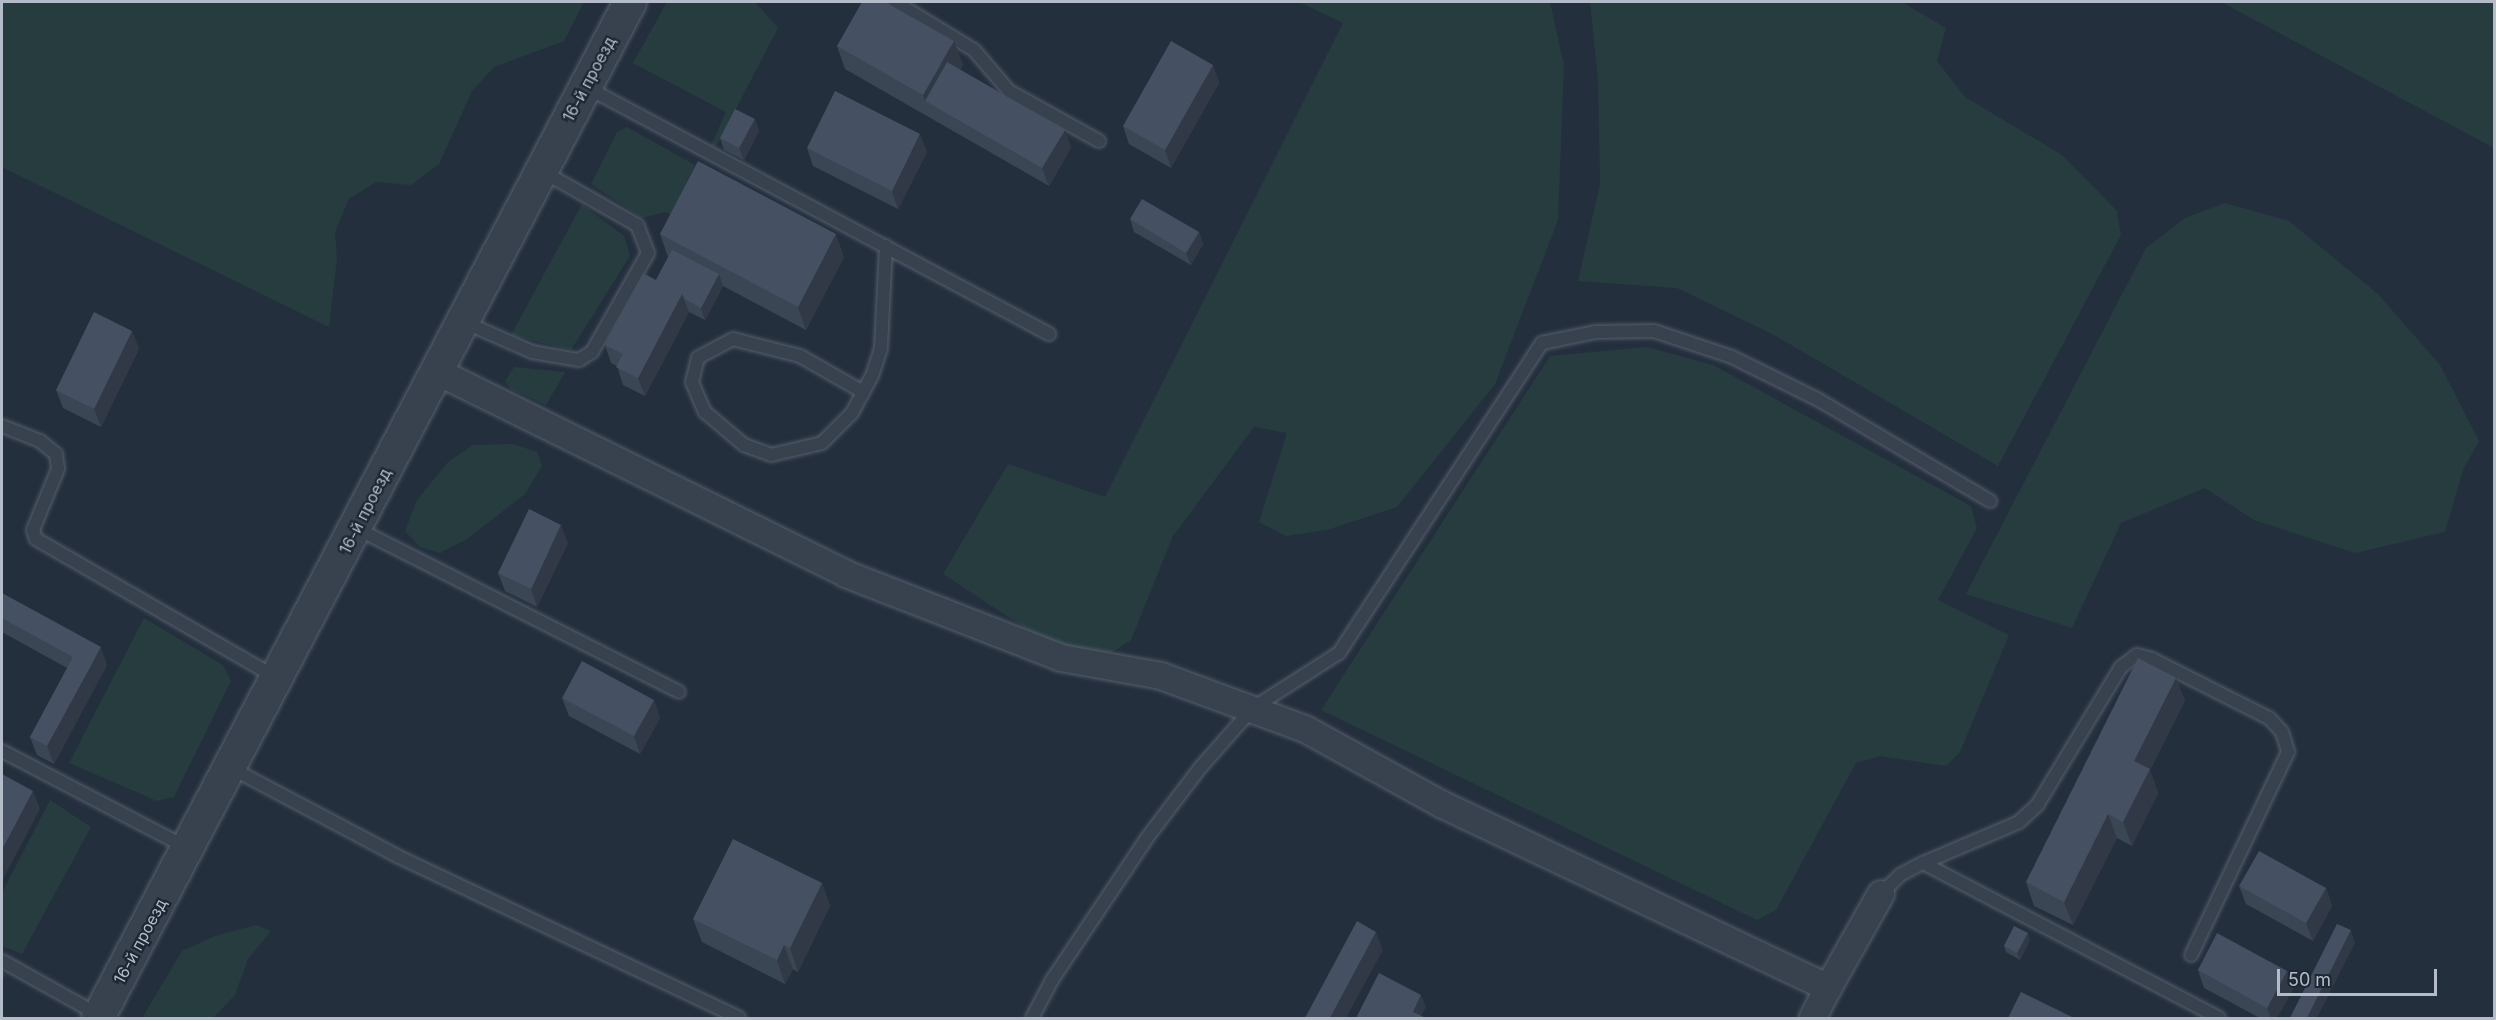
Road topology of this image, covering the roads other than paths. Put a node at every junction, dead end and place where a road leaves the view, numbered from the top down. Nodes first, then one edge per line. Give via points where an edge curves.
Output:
1 (630, 2) edge
2 (895, 2) edge
3 (585, 87) junction
4 (1099, 141) dead end
5 (541, 170) junction
6 (885, 246) junction
7 (463, 321) junction
8 (1049, 334) dead end
9 (438, 372) junction
10 (863, 392) junction
11 (2, 426) edge
12 (1990, 501) dead end
13 (356, 528) junction
14 (278, 678) junction
15 (679, 692) dead end
16 (1253, 708) junction
17 (2, 751) edge
18 (231, 768) junction
19 (189, 849) junction
20 (1923, 863) junction
21 (1881, 894) joint
22 (2191, 955) dead end
23 (2, 961) edge
24 (1828, 988) junction
25 (99, 1017) edge
26 (739, 1018) edge
27 (1032, 1018) edge
28 (1813, 1018) edge
29 (2218, 1018) edge

1 - 3 street, 16-й проезд
2 - 4 lane via 974,50 1009,91
3 - 5 street, 16-й проезд
3 - 6 lane
5 - 7 street, 16-й проезд
5 - 7 lane via 637,225 648,253 592,352 579,360 532,352
6 - 8 lane
6 - 10 lane via 881,348
7 - 9 street, 16-й проезд
9 - 13 street, 16-й проезд
9 - 16 street via 846,574 1061,658 1161,676
10 - 10 lane via 852,413 822,443 771,455 744,445 705,412 692,382 698,358 733,339 800,356
11 - 14 lane via 40,441 56,454 58,469 33,530 36,539
12 - 16 lane via 1817,399 1732,357 1654,331 1595,332 1542,343 1339,653
13 - 14 street, 16-й проезд
13 - 15 lane
14 - 18 street, 16-й проезд
16 - 24 street via 1305,729 1441,804
16 - 27 lane via 1200,768 1147,838 1052,980
17 - 19 lane
18 - 19 street, 16-й проезд
18 - 26 lane via 399,856
19 - 25 street, 16-й проезд
20 - 21 lane via 1900,875
20 - 22 lane via 2019,822 2038,804 2121,667 2137,655 2152,659 2269,718 2282,732 2289,752
20 - 29 lane
21 - 24 street
23 - 25 lane
24 - 28 street

